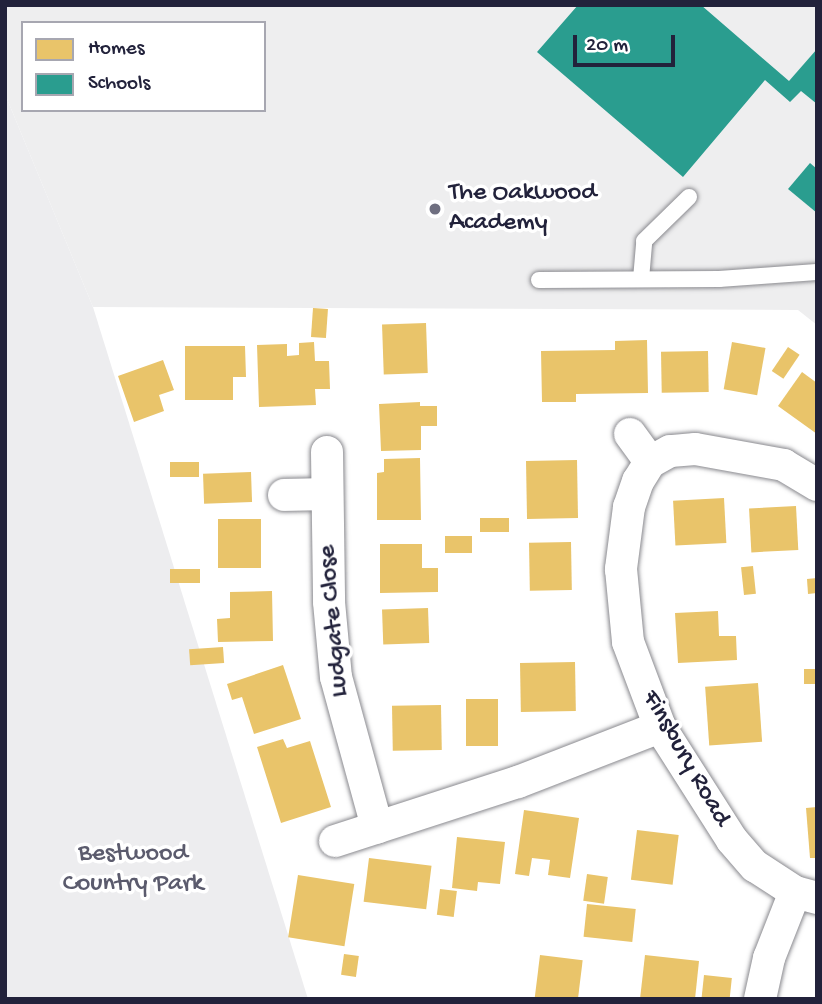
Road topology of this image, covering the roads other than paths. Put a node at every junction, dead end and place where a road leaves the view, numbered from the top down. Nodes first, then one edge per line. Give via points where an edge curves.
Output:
1 (689, 197) dead end
2 (817, 272) edge
3 (641, 279) junction
4 (540, 280) dead end
5 (630, 434) dead end
6 (327, 452) dead end
7 (650, 462) junction
8 (817, 485) edge
9 (327, 494) junction
10 (284, 495) dead end
11 (660, 727) junction
12 (377, 827) junction
13 (335, 841) dead end
14 (806, 895) edge
15 (760, 999) edge

1 - 3 lane via 644,241
2 - 3 lane
3 - 4 lane
5 - 7 street
6 - 9 street, Ludgate Close
7 - 8 street via 670,451 695,449 784,465
7 - 11 street, Finsbury Road via 629,507 622,606 639,678
9 - 10 street
9 - 12 street, Ludgate Close via 336,677
11 - 12 street via 518,782
11 - 14 street, Finsbury Road via 732,840 755,866
12 - 13 street
14 - 15 street via 769,958

